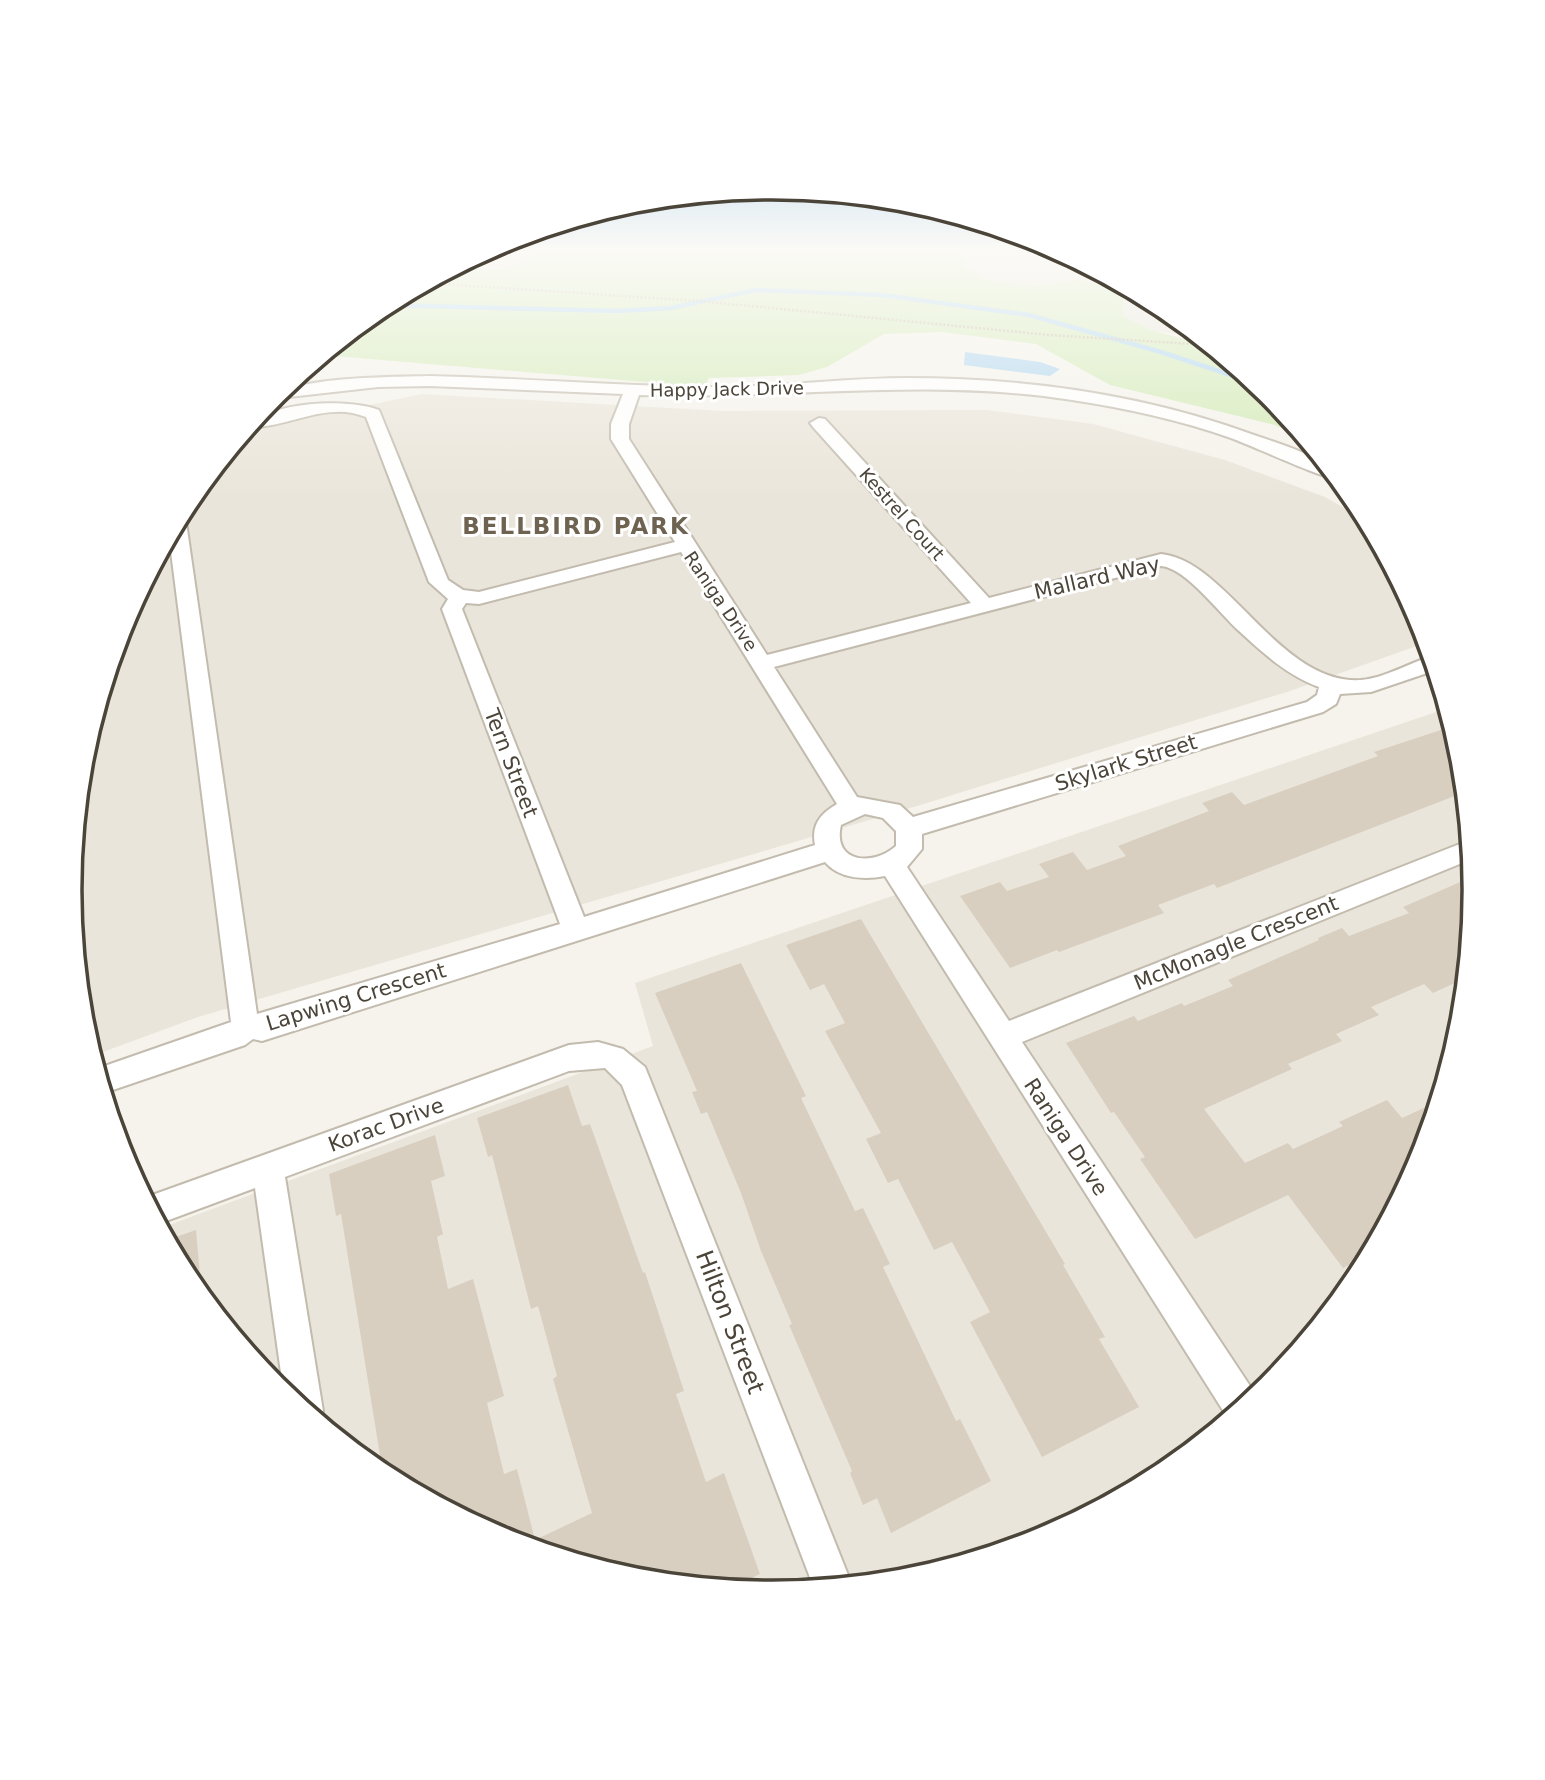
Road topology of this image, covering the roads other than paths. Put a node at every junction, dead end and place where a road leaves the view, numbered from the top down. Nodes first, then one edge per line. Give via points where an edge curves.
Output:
1 (632, 391) junction
2 (294, 392) edge
3 (268, 420) edge
4 (819, 423) dead end
5 (1317, 467) edge
6 (179, 538) edge
7 (684, 545) junction
8 (460, 597) junction
9 (984, 605) junction
10 (763, 663) junction
11 (1425, 666) edge
12 (1330, 685) junction
13 (851, 807) junction
14 (909, 828) junction
15 (829, 850) junction
16 (1461, 853) edge
17 (892, 865) junction
18 (575, 929) junction
19 (248, 1025) junction
20 (1000, 1037) junction
21 (622, 1061) joint
22 (109, 1078) edge
23 (268, 1169) junction
24 (160, 1208) edge
25 (303, 1396) edge
26 (1238, 1400) edge
27 (829, 1578) edge

1 - 2 street, Happy Jack Drive via 435,379
1 - 5 street, Happy Jack Drive via 725,393 905,383 1043,391 1220,429
1 - 7 street, Raniga Drive via 620,424 620,439
3 - 8 street via 345,406 373,414 439,582
4 - 9 street, Kestrel Court
6 - 19 street, Lapwing Crescent via 242,1016
7 - 8 street via 479,598
7 - 10 street, Raniga Drive
8 - 18 street, Tern Street via 452,609
9 - 10 street, Mallard Way
9 - 12 street, Mallard Way via 1150,561 1172,561 1187,569 1299,671
10 - 13 street, Raniga Drive
11 - 12 street, Mallard Way via 1362,687
12 - 14 street, Skylark Street via 1328,699 1315,707
13 - 14 street via 891,811
13 - 15 street via 830,820 825,840
14 - 17 street via 909,849
15 - 17 street via 838,860 857,868
15 - 18 street, Lapwing Crescent
16 - 20 street, McMonagle Crescent
17 - 20 street, Raniga Drive
18 - 19 street, Lapwing Crescent via 262,1028
19 - 22 street via 234,1036
20 - 26 street, Raniga Drive
21 - 23 street, Korac Drive via 600,1053 569,1058
21 - 27 street, Hilton Street via 634,1077
23 - 24 street, Korac Drive
23 - 25 street

